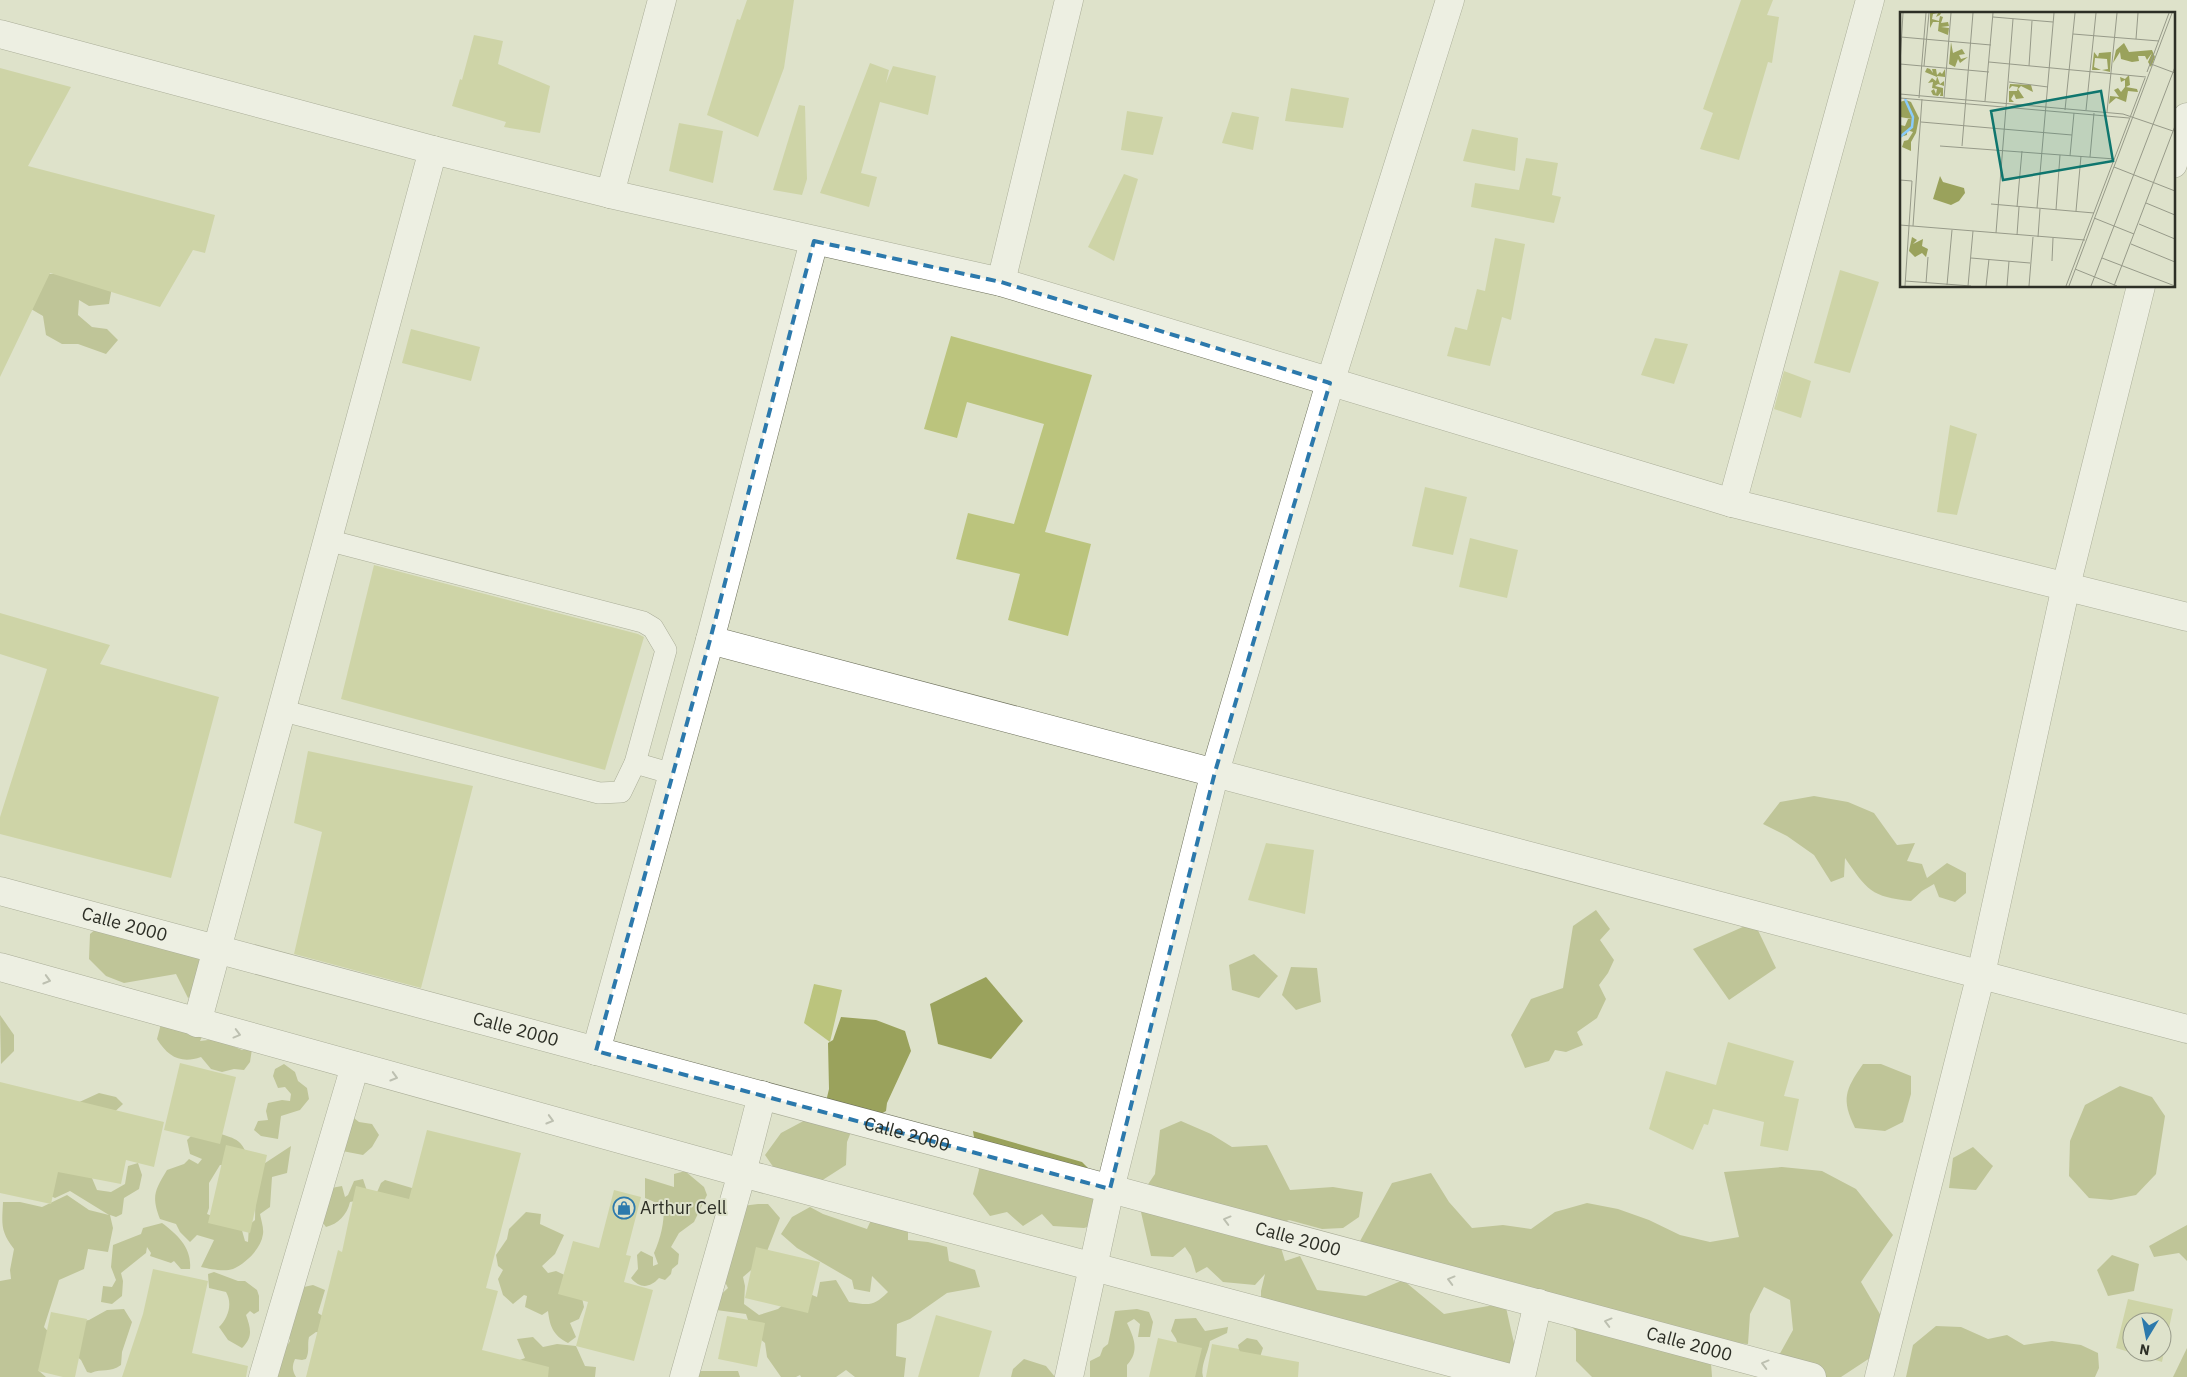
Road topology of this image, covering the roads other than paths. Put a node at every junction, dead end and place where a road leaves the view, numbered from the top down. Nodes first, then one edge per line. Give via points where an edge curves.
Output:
1 (662, 0) edge
2 (1069, 0) edge
3 (1450, 0) edge
4 (1870, 0) edge
5 (0, 34) edge
6 (2187, 117) edge
7 (433, 150) junction
8 (2174, 161) edge
9 (610, 194) junction
10 (814, 241) junction
11 (1001, 282) junction
12 (2140, 288) edge
13 (1330, 383) junction
14 (1732, 504) junction
15 (327, 540) junction
16 (2066, 586) junction
17 (2187, 617) edge
18 (710, 640) junction
19 (280, 710) junction
20 (634, 763) junction
21 (1215, 772) junction
22 (673, 774) junction
23 (0, 891) edge
24 (215, 948) junction
25 (0, 967) edge
26 (1981, 974) junction
27 (196, 1023) junction
28 (2187, 1029) edge
29 (596, 1051) junction
30 (355, 1066) junction
31 (762, 1095) junction
32 (742, 1174) junction
33 (1110, 1189) junction
34 (1095, 1266) junction
35 (1538, 1303) junction
36 (263, 1377) edge
37 (684, 1377) edge
38 (1070, 1377) edge
39 (1506, 1377) edge
40 (1521, 1377) edge
41 (1812, 1377) edge
42 (1879, 1377) edge

1 - 9 street
2 - 11 street
3 - 13 street
4 - 14 street
5 - 7 street
6 - 8 street
7 - 9 street
7 - 15 street
9 - 10 street
10 - 11 street
10 - 18 street
11 - 13 street
12 - 16 street
13 - 14 street
13 - 21 street
14 - 16 street
15 - 19 street
15 - 20 lane via 618,615 653,628 666,650
16 - 17 street
16 - 26 street
18 - 21 street
18 - 22 street
19 - 20 lane via 599,793 621,792
19 - 24 street
20 - 22 lane
21 - 26 street
21 - 33 street
22 - 29 street
23 - 24 street, Calle 2000
24 - 27 street
24 - 29 street, Calle 2000
25 -> 27 street
26 - 28 street
26 - 42 street
27 -> 30 street
29 - 31 street, Calle 2000
30 -> 32 street
30 - 36 street
31 - 32 street
31 - 33 street, Calle 2000
32 - 34 street
32 - 37 street
33 - 34 street
35 -> 33 street, Calle 2000
34 - 38 street
34 - 39 street
35 - 40 street
41 -> 35 street, Calle 2000

